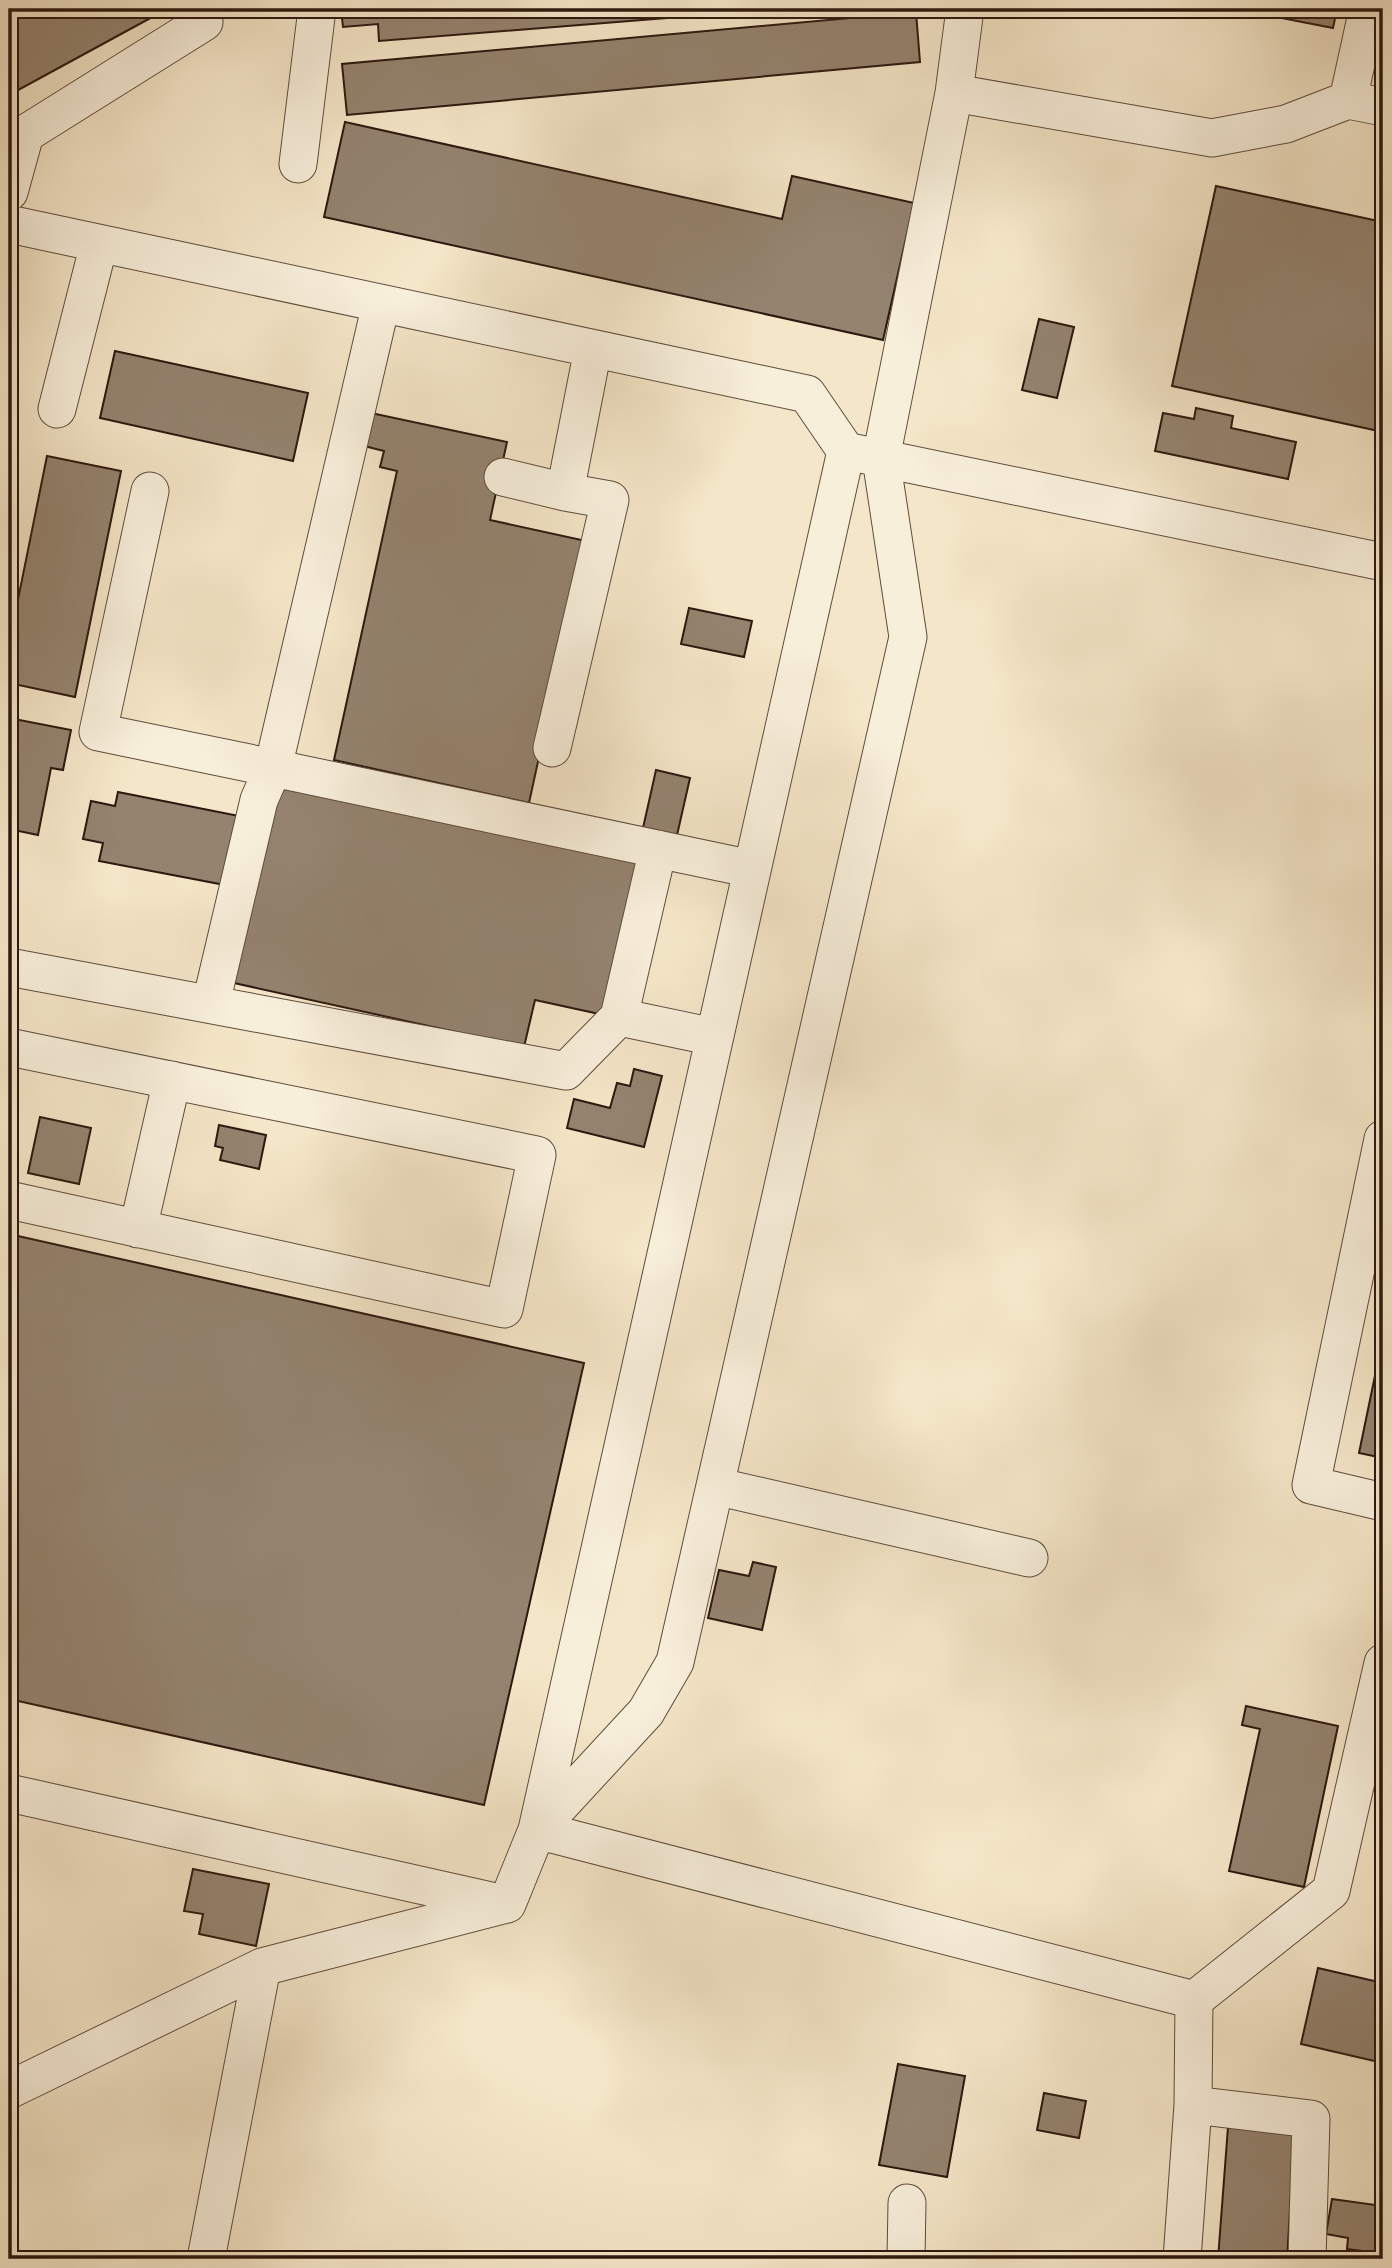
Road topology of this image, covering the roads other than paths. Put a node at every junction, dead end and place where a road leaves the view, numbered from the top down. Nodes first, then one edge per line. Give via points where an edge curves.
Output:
1 (317, 9) edge
2 (965, 9) edge
3 (1368, 9) edge
4 (204, 22) dead end
5 (954, 93) junction
6 (1348, 100) junction
7 (1383, 107) edge
8 (298, 164) dead end
9 (9, 191) edge
10 (9, 224) edge
11 (99, 244) junction
12 (380, 304) junction
13 (593, 349) junction
14 (57, 409) dead end
15 (846, 451) junction
16 (881, 458) junction
17 (503, 477) dead end
18 (150, 491) dead end
19 (565, 492) junction
20 (1383, 562) edge
21 (552, 748) dead end
22 (273, 768) junction
23 (657, 849) junction
24 (752, 869) junction
25 (9, 967) edge
26 (211, 1003) junction
27 (619, 1017) junction
28 (715, 1037) junction
29 (9, 1046) edge
30 (172, 1080) junction
31 (1383, 1139) edge
32 (9, 1200) edge
33 (138, 1229) junction
34 (715, 1486) junction
35 (1383, 1502) edge
36 (1029, 1558) dead end
37 (1383, 1663) edge
38 (9, 1793) edge
39 (537, 1830) junction
40 (507, 1905) junction
41 (262, 1967) junction
42 (1194, 2000) junction
43 (9, 2090) edge
44 (1193, 2105) junction
45 (907, 2203) dead end
46 (206, 2259) edge
47 (906, 2259) edge
48 (1182, 2259) edge
49 (1307, 2259) edge

1 - 8 lane
2 - 5 lane
3 - 6 lane
4 - 9 lane via 26,134
5 - 6 lane via 1212,138 1286,124
5 - 16 lane
6 - 7 lane
10 - 11 lane
11 - 12 lane
11 - 14 lane
12 - 13 lane
12 - 22 lane
13 - 15 lane via 807,394
13 - 19 lane
15 - 16 lane
15 - 24 lane
16 - 20 lane
16 - 34 lane via 908,637
17 - 19 lane
18 - 22 lane via 98,732
19 - 21 lane via 610,500
22 - 23 lane
22 - 26 lane via 259,800
23 - 24 lane
23 - 27 lane
24 - 28 lane
25 - 26 lane
26 - 27 lane via 566,1071
27 - 28 lane
28 - 39 lane
29 - 30 lane
30 - 33 lane
30 - 33 lane via 537,1155 504,1309
31 - 35 lane via 1311,1485
32 - 33 lane
34 - 36 lane
34 - 39 lane via 675,1662 646,1712
37 - 42 lane via 1331,1891
38 - 40 lane
39 - 40 lane
39 - 42 lane
40 - 41 lane
41 - 43 lane
41 - 46 lane
42 - 44 lane
44 - 48 lane
44 - 49 lane via 1311,2119
45 - 47 lane

